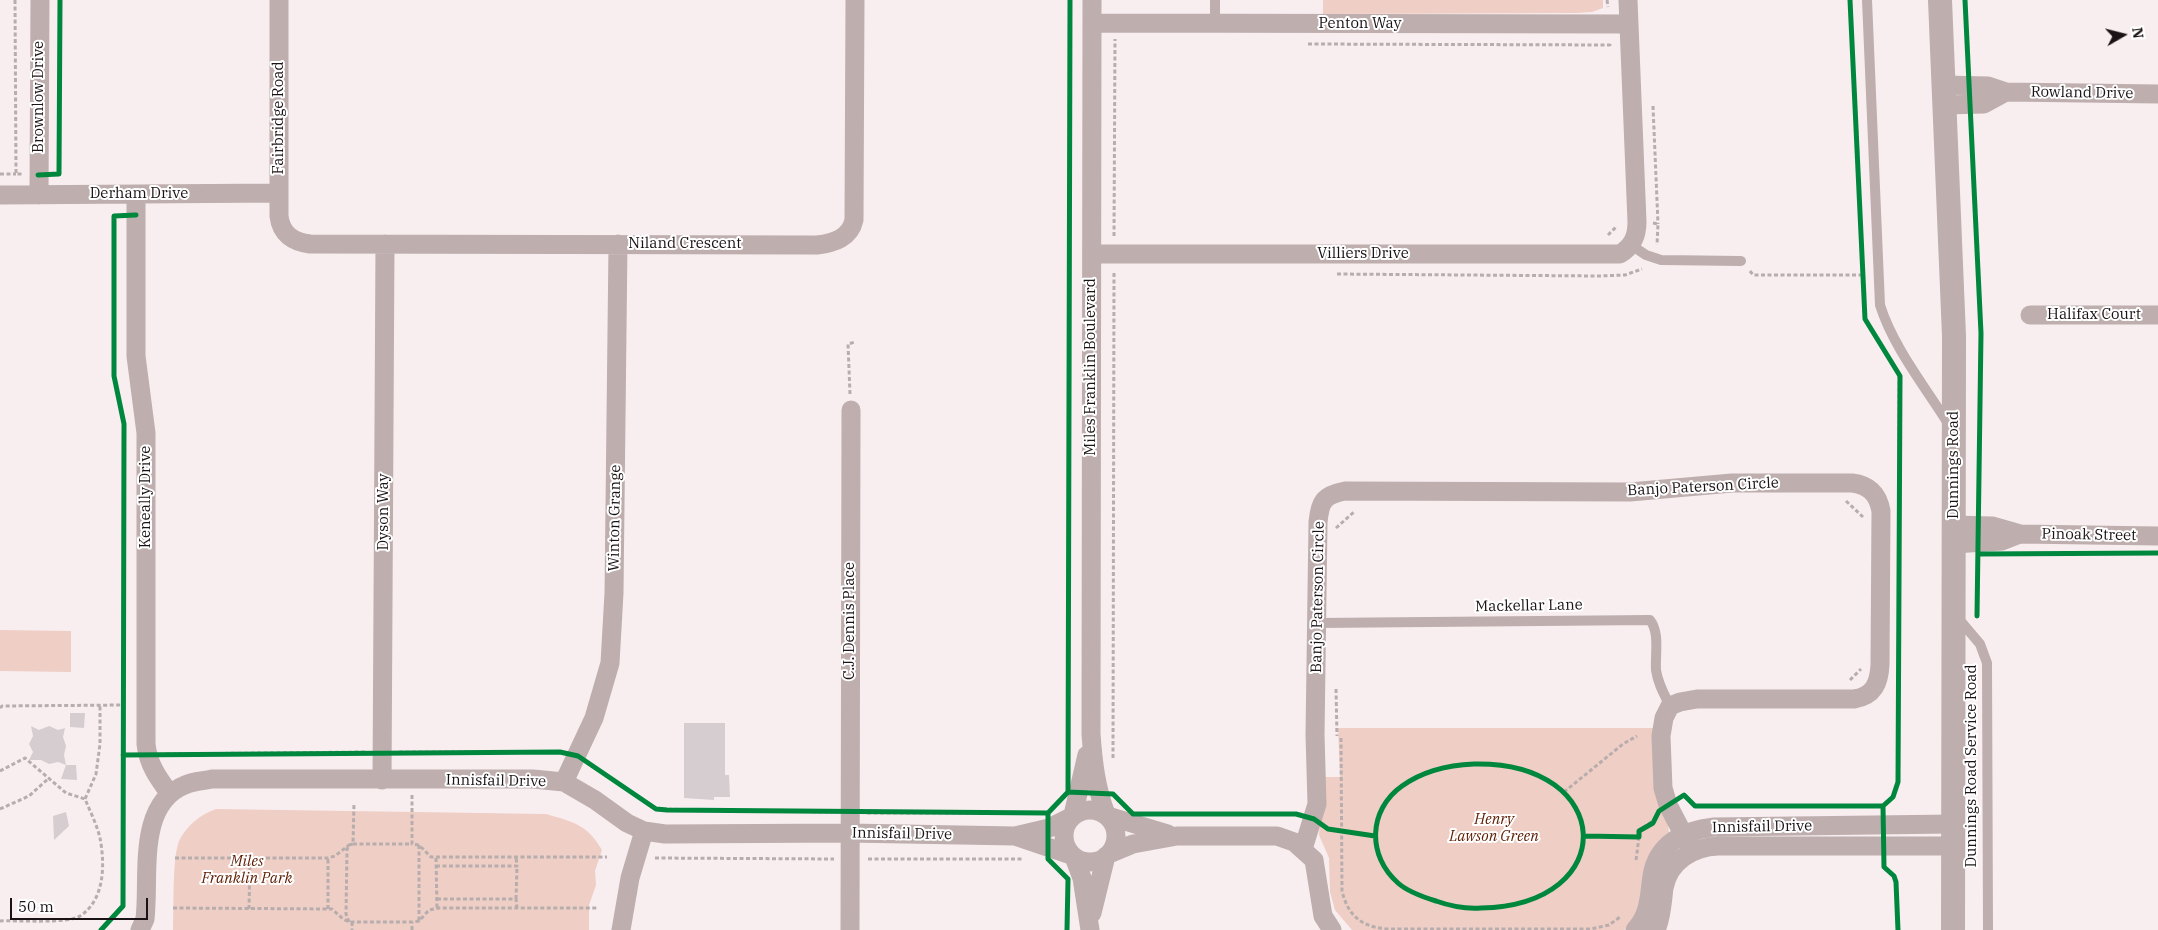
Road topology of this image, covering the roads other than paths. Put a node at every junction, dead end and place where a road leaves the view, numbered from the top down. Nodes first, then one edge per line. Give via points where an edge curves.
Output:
1 (40, 0) edge
2 (279, 0) edge
3 (855, 0) edge
4 (1092, 0) edge
5 (1215, 0) edge
6 (1628, 0) edge
7 (1867, 0) edge
8 (1940, 0) edge
9 (1092, 23) junction
10 (1214, 24) junction
11 (1629, 24) junction
12 (2158, 94) edge
13 (1944, 95) junction
14 (136, 194) junction
15 (279, 194) junction
16 (0, 195) edge
17 (38, 195) junction
18 (286, 235) joint
19 (385, 244) junction
20 (618, 244) junction
21 (1631, 245) junction
22 (1092, 254) junction
23 (1741, 261) road end
24 (2030, 315) dead end
25 (2158, 315) edge
26 (851, 410) road end
27 (1954, 433) junction
28 (1953, 534) junction
29 (2158, 536) edge
30 (1954, 614) junction
31 (1318, 623) junction
32 (1670, 706) junction
33 (1090, 734) junction
34 (382, 780) junction
35 (564, 782) junction
36 (170, 794) junction
37 (1107, 815) junction
38 (1072, 816) junction
39 (644, 831) junction
40 (849, 833) junction
41 (1684, 833) junction
42 (1953, 835) junction
43 (1015, 836) junction
44 (1177, 836) junction
45 (1304, 849) junction
46 (1692, 851) junction
47 (1107, 855) junction
48 (1072, 856) junction
49 (1090, 927) edge
50 (1642, 929) edge
51 (140, 930) edge
52 (621, 930) edge
53 (850, 930) edge
54 (1332, 930) edge
55 (1953, 930) edge
56 (1988, 930) edge

1 - 17 street, Brownlow Drive
2 - 15 street, Fairbridge Road
3 - 20 street, Niland Crescent via 854,215 852,228 846,235 817,245
4 - 9 street, Miles Franklin Boulevard
5 - 10 lane
6 - 11 street
7 - 27 lane via 1880,305 1898,345
8 - 13 street, Dunnings Road
9 - 10 street, Penton Way
9 - 22 street, Miles Franklin Boulevard
10 - 11 street, Penton Way
11 - 21 street via 1638,222
12 - 13 street, Rowland Drive via 2006,92 1988,86
13 - 27 street, Dunnings Road via 1952,253
14 - 15 street, Derham Drive
14 - 17 street, Derham Drive
14 - 36 street, Keneally Drive via 136,356 146,433 145,725 147,755 154,772
15 - 18 street, Fairbridge Road via 280,222
16 - 17 street, Derham Drive
18 - 19 street, Niland Crescent via 310,244
19 - 20 street, Niland Crescent
19 - 34 street, Dyson Way
20 - 35 street, Winton Grange via 614,593 610,663 594,718
21 - 22 street, Villiers Drive via 1615,254
21 - 23 lane via 1661,260
22 - 33 street, Miles Franklin Boulevard
24 - 25 street, Halifax Court
26 - 40 street, C.J. Dennis Place
27 - 28 street, Dunnings Road
28 - 29 street, Pinoak Street via 1992,526 2020,534
28 - 30 street, Dunnings Road
30 - 42 street, Dunnings Road
30 - 56 lane, Dunnings Road Service Road via 1980,644 1987,663
31 - 32 lane, Mackellar Lane via 1650,620 1656,627 1659,685
31 - 32 street, Banjo Paterson Circle via 1320,507 1325,498 1334,493 1615,492 1732,483 1852,483 1864,486 1877,496 1881,521 1880,665 1877,686 1869,695 1846,700 1697,699
31 - 45 street, Banjo Paterson Circle via 1317,804
32 - 41 street via 1661,736 1663,788 1668,805
33 - 37 street, Miles Franklin Boulevard via 1096,781
33 - 38 street, Miles Franklin Boulevard via 1086,768
34 - 35 street, Innisfail Drive via 533,779
34 - 36 street, Innisfail Drive via 212,779 186,784
35 - 39 street, Innisfail Drive
36 - 51 street, Innisfail Drive via 161,803 149,836 145,919
37 - 38 street via 1089,809
37 - 44 street
37 - 47 street via 1116,835 1113,848
38 - 43 street, Innisfail Drive via 1049,828
38 - 48 street via 1063,836
39 - 40 street, Innisfail Drive via 665,834
39 - 52 street via 630,878
40 - 43 street, Innisfail Drive
40 - 53 street, C.J. Dennis Place
41 - 42 street, Innisfail Drive via 1714,827 1885,824
41 - 46 street
41 - 50 street via 1659,857
42 - 46 street, Innisfail Drive via 1884,846 1708,846
42 - 55 street, Dunnings Road
43 - 48 street, Innisfail Drive
44 - 45 street via 1277,836
44 - 47 street via 1133,844
45 - 54 street via 1314,860 1323,916
46 - 50 street via 1678,862 1667,878 1661,914
47 - 48 street via 1090,862
47 - 49 street
48 - 49 street via 1082,878

